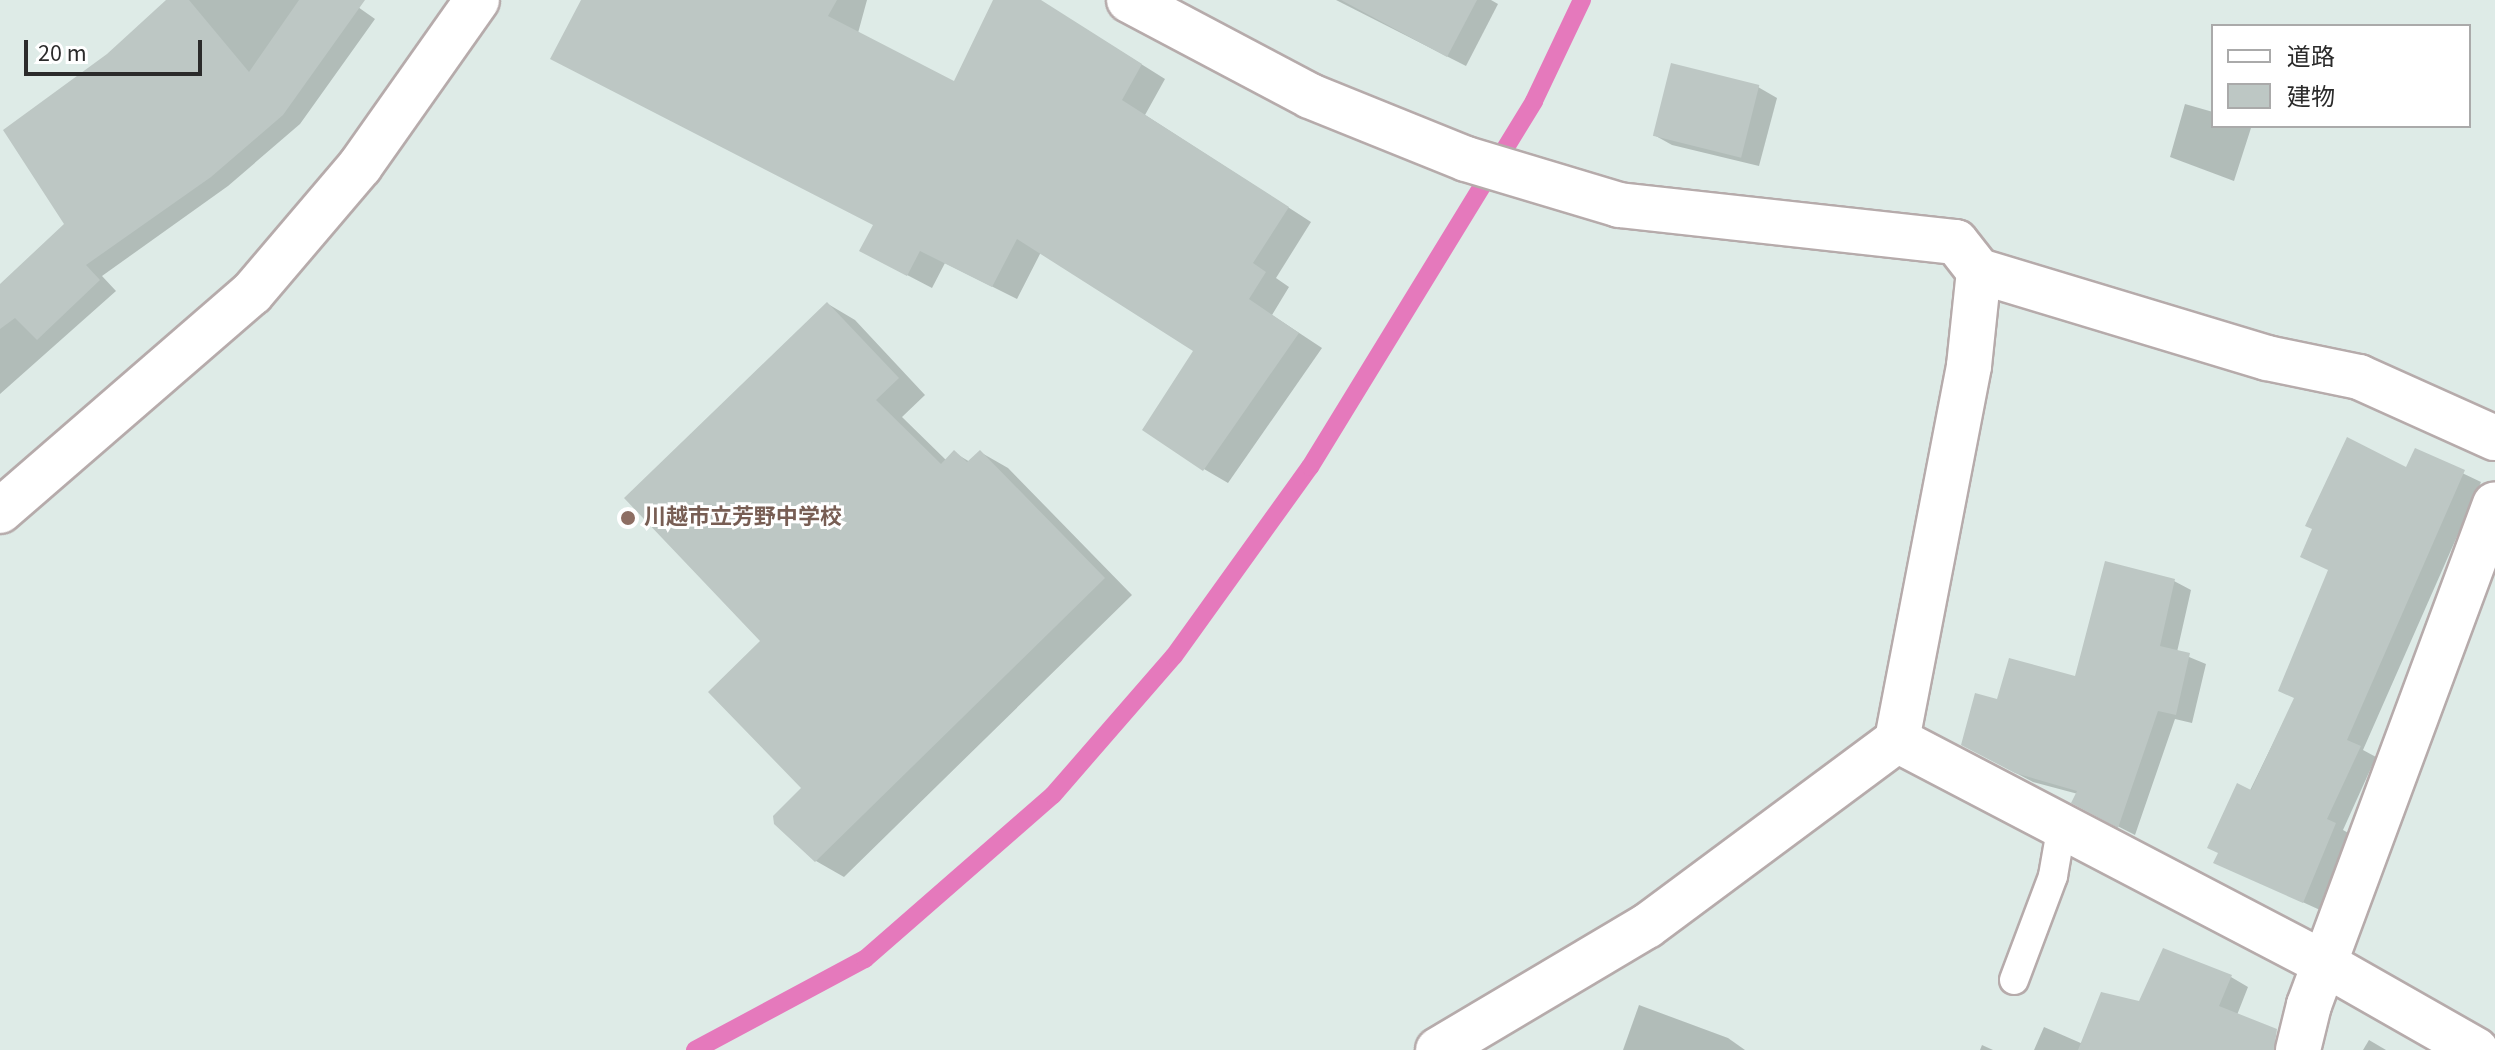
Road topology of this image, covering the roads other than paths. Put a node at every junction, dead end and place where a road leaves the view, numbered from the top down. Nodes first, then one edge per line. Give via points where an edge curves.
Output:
1 (477, 0) edge
2 (1129, 0) edge
3 (1979, 271) junction
4 (2495, 438) edge
5 (2495, 504) edge
6 (0, 511) edge
7 (1897, 740) junction
8 (2061, 830) junction
9 (2325, 964) junction
10 (2014, 980) dead end
11 (1438, 1050) edge
12 (2298, 1050) edge
13 (2476, 1050) edge

1 - 6 street via 360,166 252,293
2 - 3 street via 1310,96 1466,159 1619,205 1956,242
3 - 4 street via 2267,358 2359,377
3 - 7 street via 1969,366
5 - 9 street
7 - 8 street
7 - 11 street via 1647,926
8 - 9 street
8 - 10 lane via 2053,876
9 - 12 street
9 - 13 street

